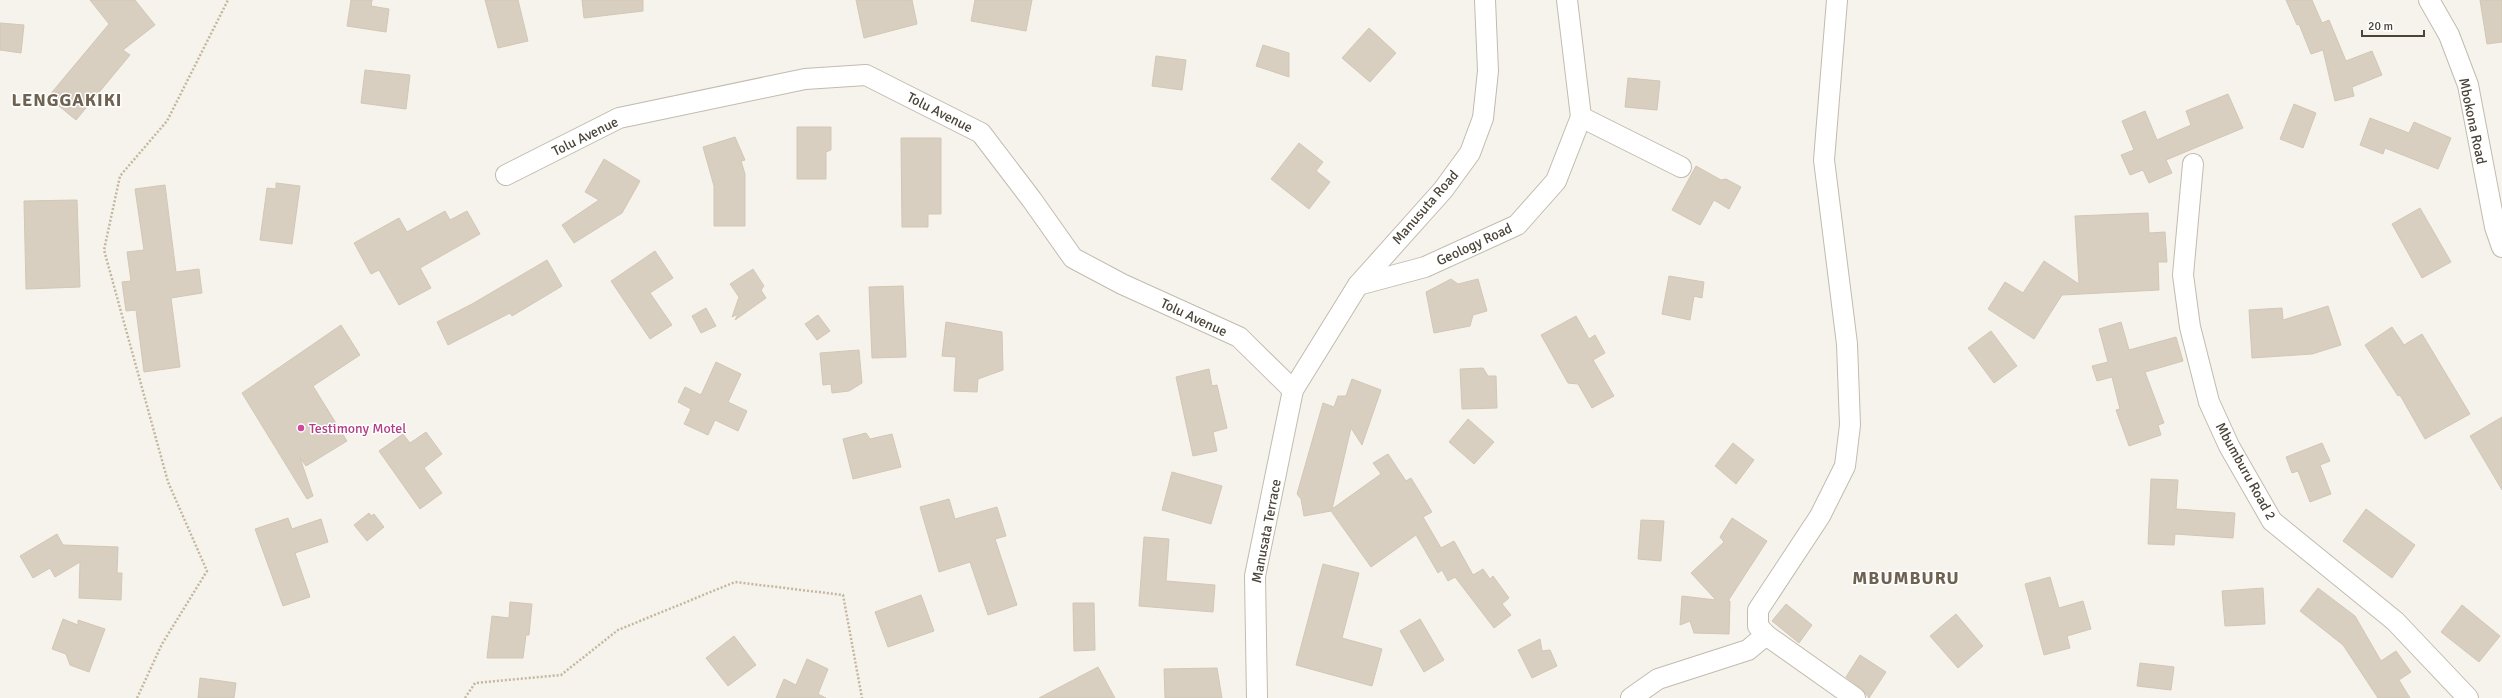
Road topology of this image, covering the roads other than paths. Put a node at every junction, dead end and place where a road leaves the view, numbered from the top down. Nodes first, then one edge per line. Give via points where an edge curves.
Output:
1 (1485, 0) edge
2 (1567, 0) edge
3 (1838, 0) edge
4 (2429, 0) edge
5 (1581, 117) junction
6 (2193, 164) dead end
7 (1681, 167) dead end
8 (506, 175) dead end
9 (2502, 247) edge
10 (1358, 285) junction
11 (1293, 390) junction
12 (1766, 635) junction
13 (1257, 698) edge
14 (1631, 698) edge
15 (1855, 698) edge
16 (2468, 698) edge

1 - 10 street, Manusuta Road via 1488,71 1483,118 1470,153 1443,190
2 - 5 street, Geology Road
3 - 12 street via 1824,160 1847,344 1850,425 1845,466 1820,516 1758,610 1758,626
4 - 9 street, Mbokona Road via 2449,35 2468,86 2495,227
5 - 7 street
5 - 10 street, Geology Road via 1556,181 1517,225 1425,266
6 - 16 street, Mbumburu Road 2 via 2182,275 2190,327 2209,402 2229,446 2272,521 2395,621
8 - 11 street, Tolu Avenue via 619,118 805,79 866,75 981,133 1073,258 1122,284 1239,337
10 - 11 street, Manusuta Road
11 - 13 street, Manusata Terrace via 1255,576
12 - 14 street via 1748,650 1658,679
12 - 15 street

